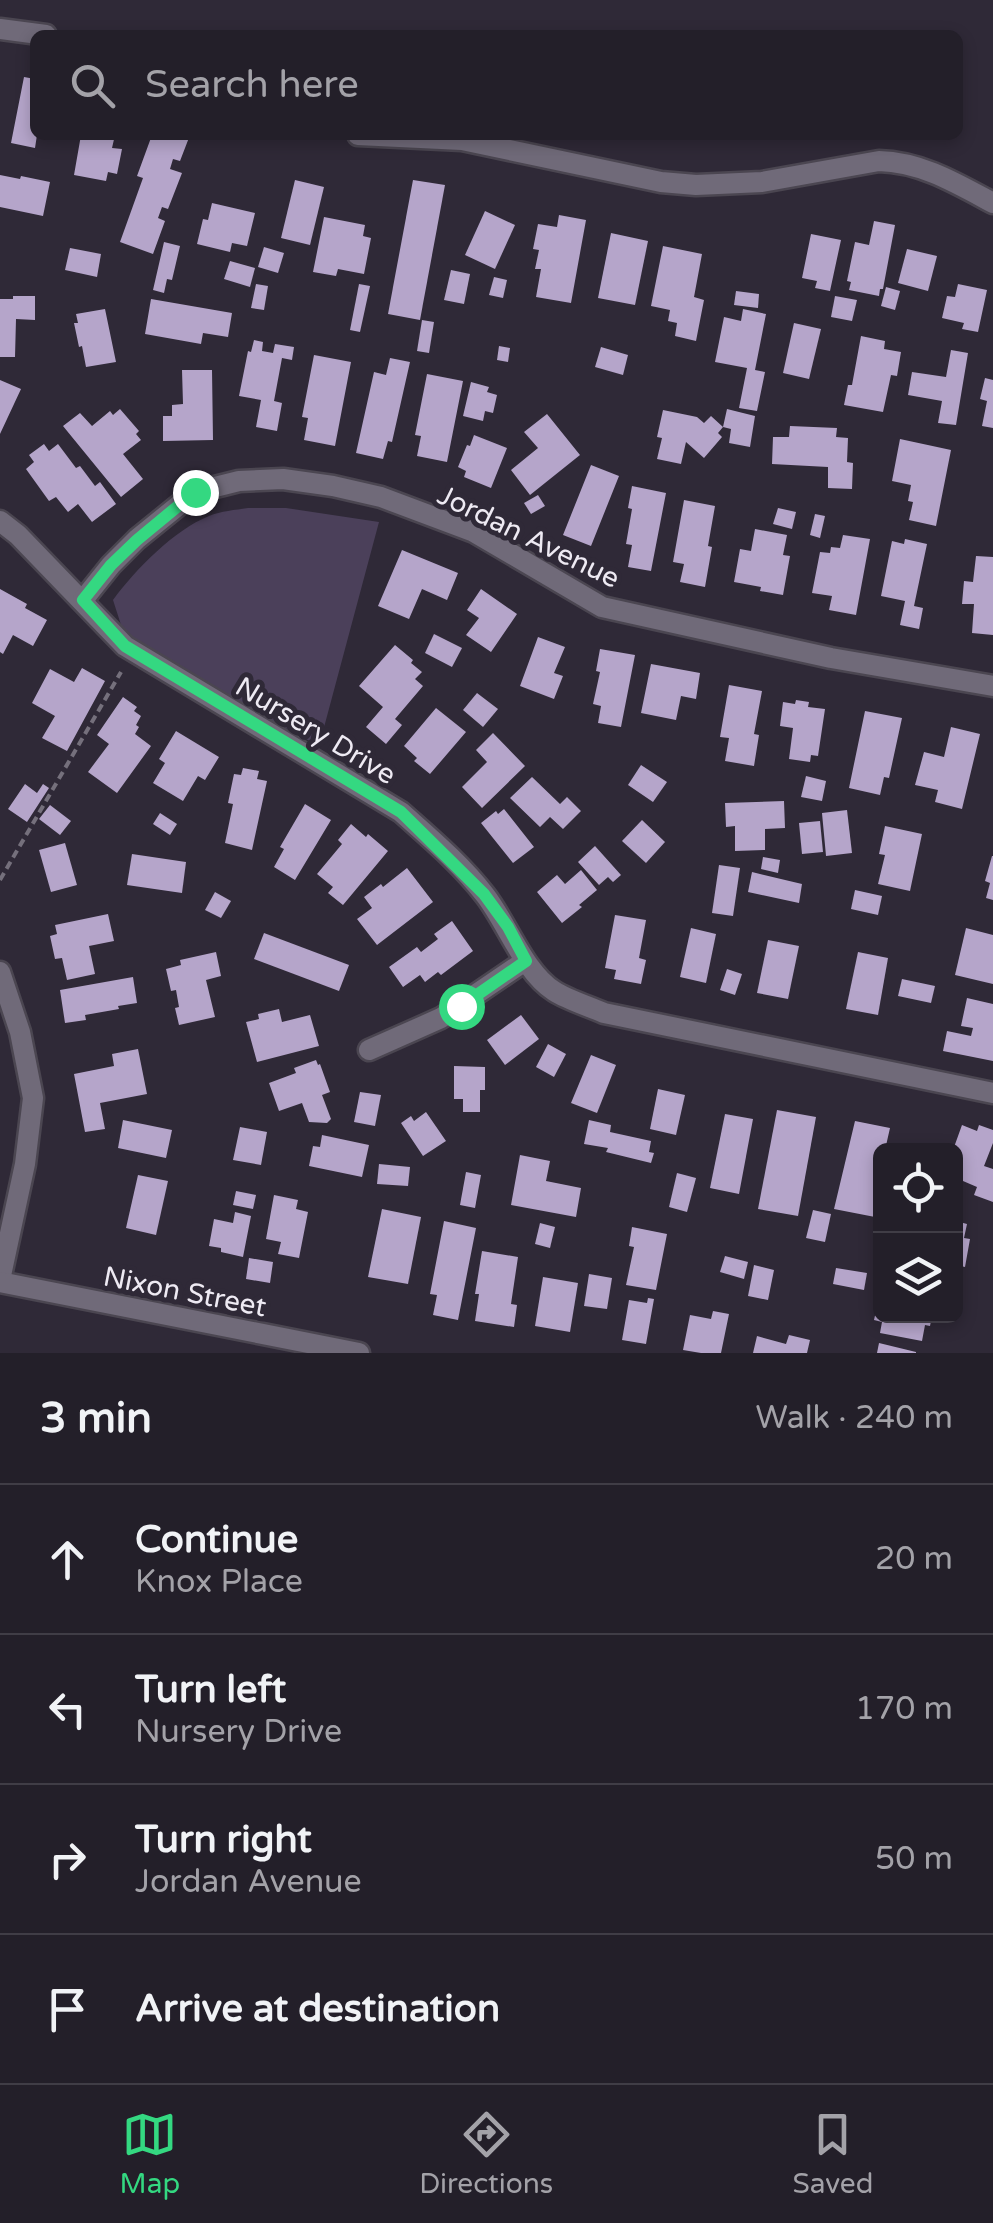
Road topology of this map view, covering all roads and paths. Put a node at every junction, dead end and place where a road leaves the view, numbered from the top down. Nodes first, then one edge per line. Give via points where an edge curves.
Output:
1 (0, 29) edge
2 (30, 33) edge
3 (462, 140) edge
4 (993, 203) edge
5 (0, 521) edge
6 (83, 600) junction
7 (120, 672) dead end
8 (993, 686) edge
9 (0, 880) edge
10 (526, 961) junction
11 (0, 972) edge
12 (369, 1050) dead end
13 (993, 1093) edge
14 (0, 1281) edge
15 (359, 1353) edge

1 - 2 street
3 - 4 street via 696,185 898,162
5 - 6 street, Nursery Drive
6 - 8 street, Jordan Avenue via 111,565 195,492 283,479 380,497 474,532 602,607
6 - 10 street, Nursery Drive via 125,646 401,812 484,894
7 - 9 path
10 - 12 street via 441,1018
10 - 13 street, Nursery Drive via 552,990 604,1013
11 - 14 street via 33,1098
14 - 15 street, Nixon Street

